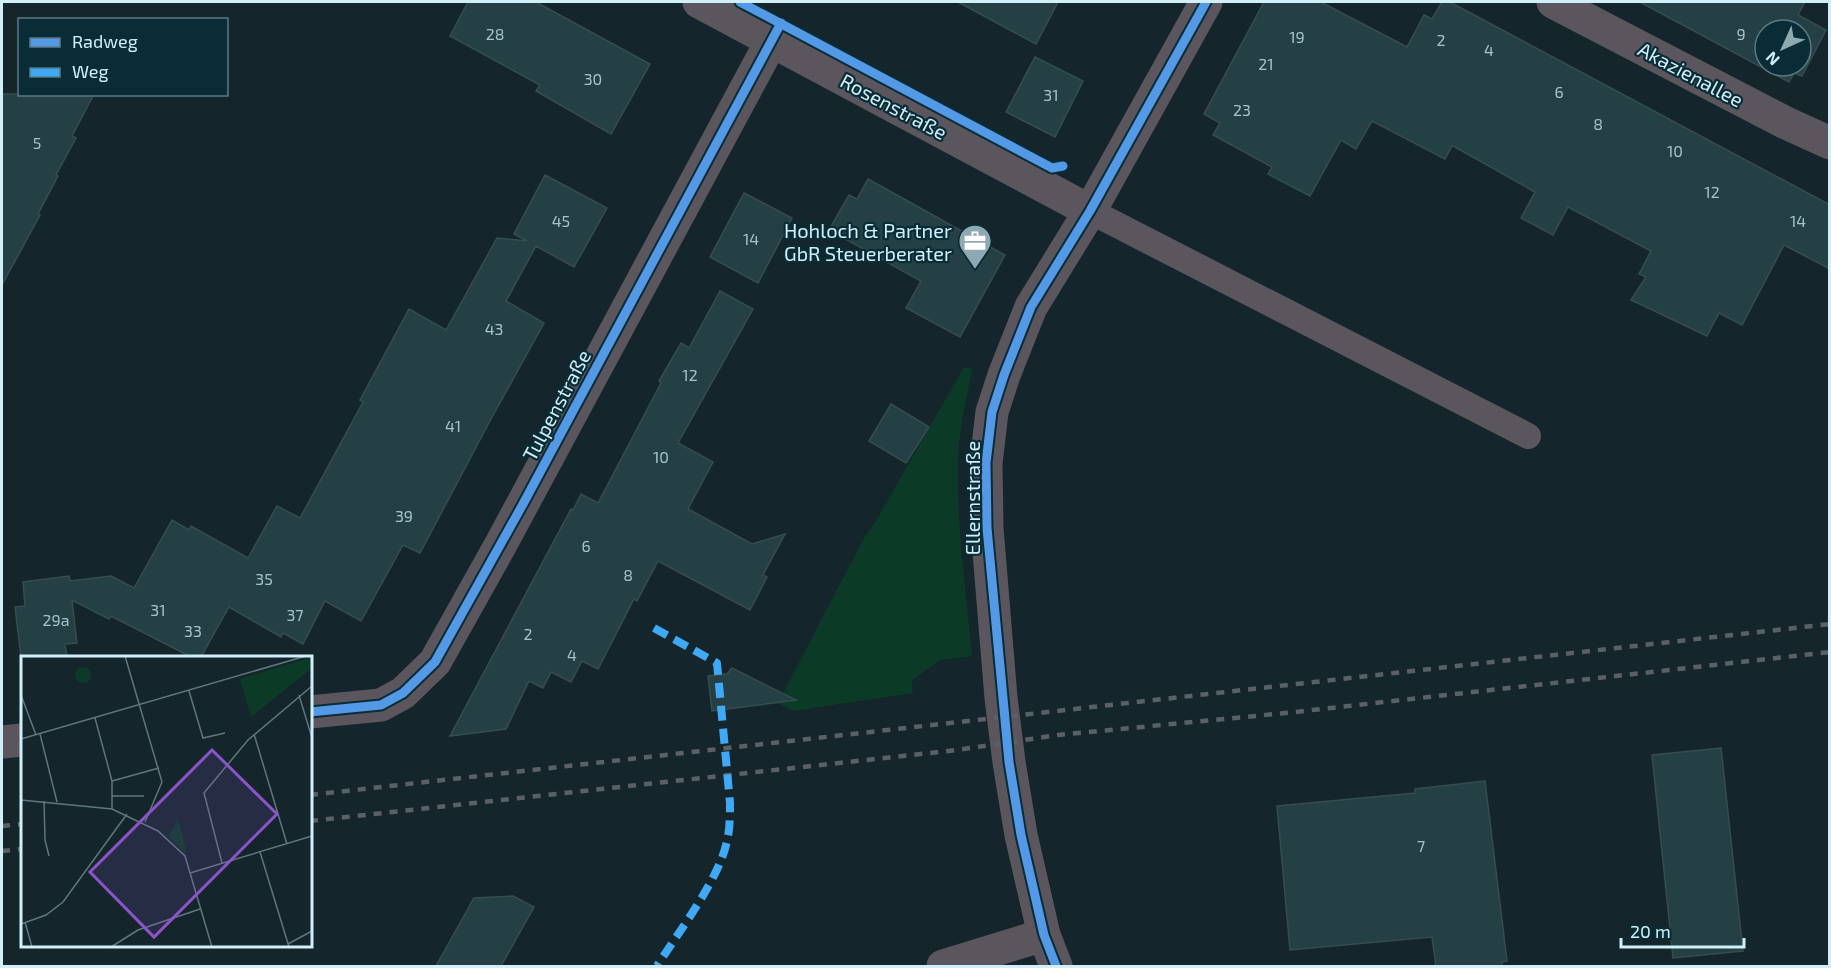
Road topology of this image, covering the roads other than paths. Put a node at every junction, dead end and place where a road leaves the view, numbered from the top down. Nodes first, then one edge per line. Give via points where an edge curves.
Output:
1 (699, 2) edge
2 (1206, 2) edge
3 (1553, 2) edge
4 (772, 40) junction
5 (1830, 143) edge
6 (1090, 211) junction
7 (1528, 436) dead end
8 (312, 712) edge
9 (21, 740) edge
10 (2, 742) edge
11 (1044, 935) junction
12 (943, 966) edge
13 (1056, 966) edge

1 - 4 street, Rosenstraße
2 - 6 street, Ellernstraße
3 - 5 street, Akazienallee
4 - 6 street, Rosenstraße
4 - 8 street, Tulpenstraße via 435,662 404,693 381,705
6 - 7 lane
6 - 11 street, Ellernstraße via 1031,307 992,412 986,464 987,528 1009,762
9 - 10 street
11 - 12 street
11 - 13 street, Ellernstraße

